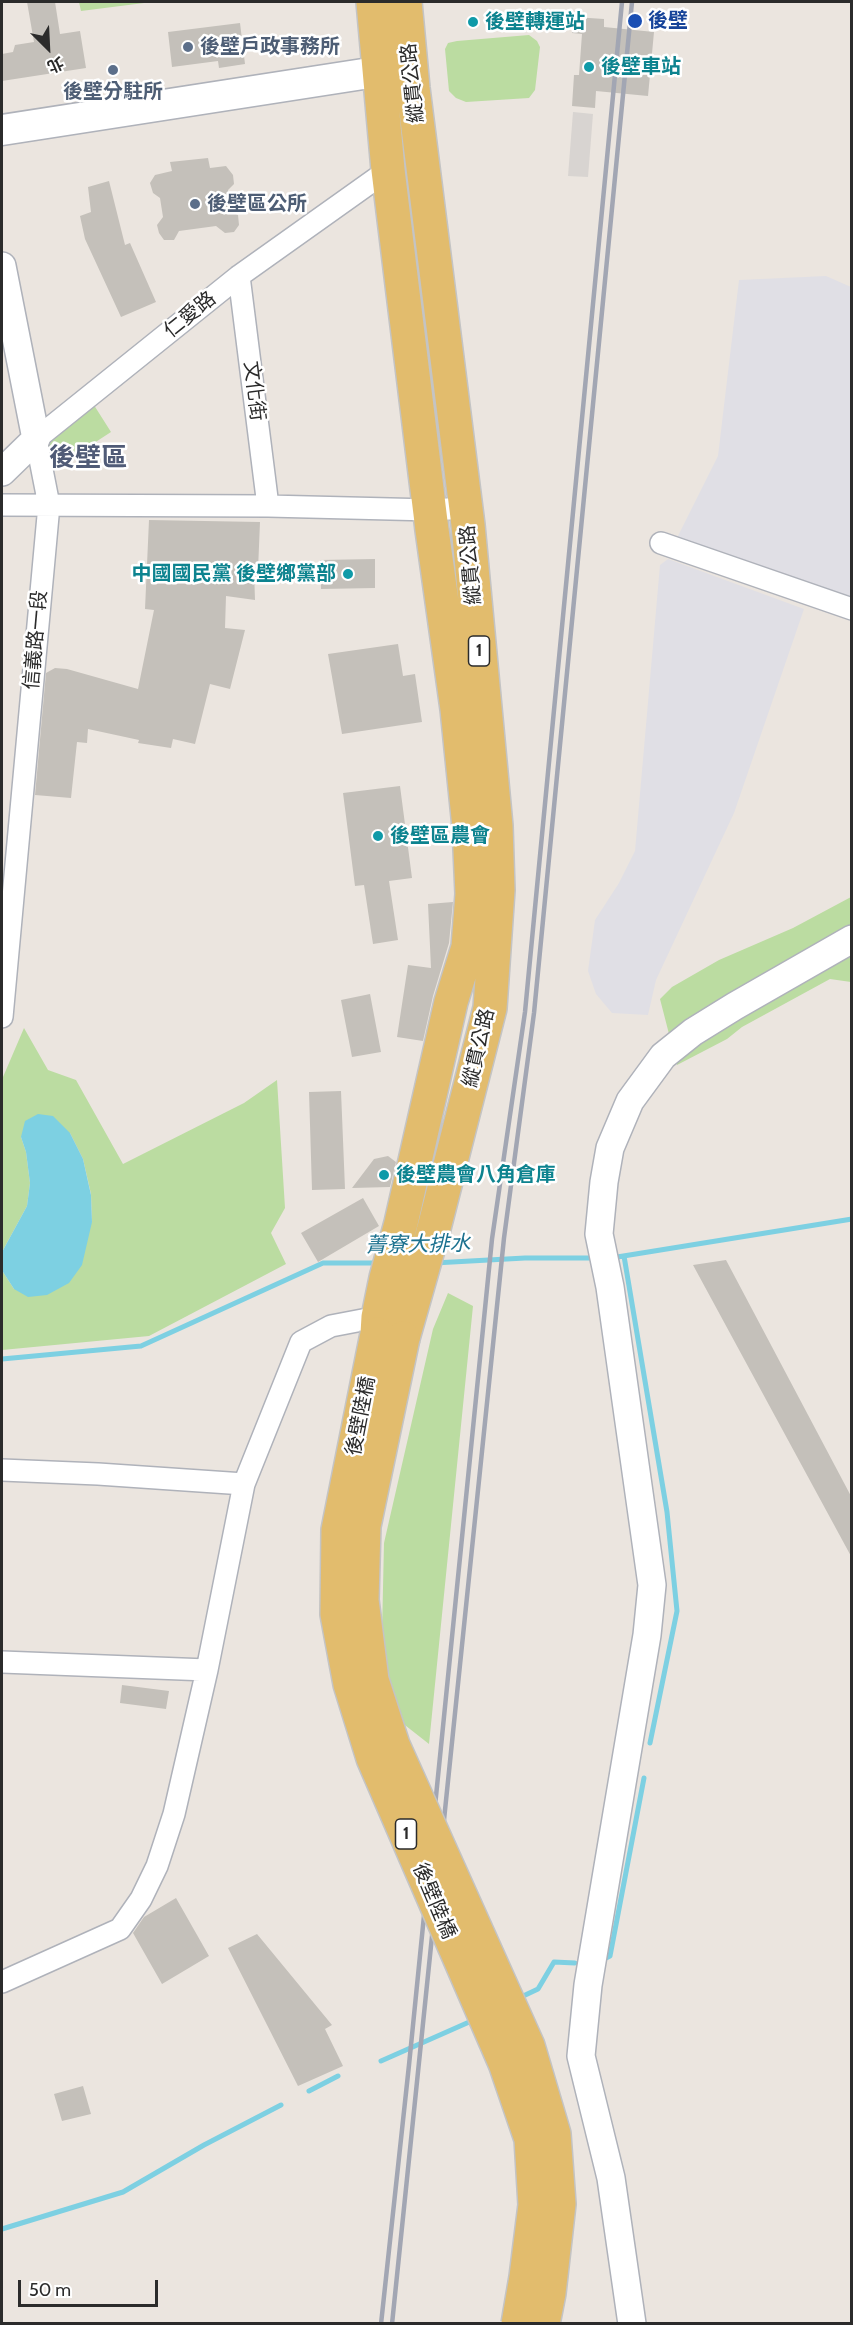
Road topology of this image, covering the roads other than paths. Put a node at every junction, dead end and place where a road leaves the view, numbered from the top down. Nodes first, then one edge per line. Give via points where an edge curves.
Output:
1 (373, 2) edge
2 (405, 2) edge
3 (396, 70) junction
4 (2, 130) edge
5 (388, 170) junction
6 (239, 276) junction
7 (3, 279) edge
8 (36, 439) junction
9 (2, 472) edge
10 (2, 505) edge
11 (49, 505) junction
12 (268, 506) junction
13 (465, 508) junction
14 (431, 510) junction
15 (661, 543) dead end
16 (852, 609) edge
17 (470, 706) junction
18 (852, 939) edge
19 (2, 1017) edge
20 (386, 1330) junction
21 (2, 1470) edge
22 (244, 1484) junction
23 (2, 1662) edge
24 (207, 1670) junction
25 (2, 1982) edge
26 (518, 2324) edge
27 (543, 2324) edge
28 (632, 2324) edge

1 - 3 main road, 縱貫公路 / 1
2 - 3 main road, 縱貫公路 / 1
3 - 4 main road
3 - 5 main road, 縱貫公路 / 1
3 - 13 main road, 縱貫公路 / 1
5 - 6 street, 仁愛路
5 - 14 main road, 縱貫公路 / 1
6 - 8 street, 仁愛路
6 - 12 street, 文化街
7 - 8 street, 信義路一段
8 - 9 street, 仁愛路
8 - 11 street, 信義路一段
10 - 11 street
11 - 12 street
11 - 19 street, 信義路一段
12 - 14 street
13 - 14 street
13 - 17 main road, 縱貫公路 / 1
14 - 17 main road, 縱貫公路 / 1
15 - 16 street
17 - 20 main road, 縱貫公路 / 1 via 468,947 451,1002 386,1278
17 - 20 main road, 縱貫公路 / 1 via 496,826 498,890 490,1008 419,1283
18 - 28 street via 735,1006 663,1056 630,1101 610,1148 600,1234 652,1585 648,1635 588,1985 581,2056 611,2178
20 - 22 street via 330,1326 301,1342
20 - 26 main road, 後壁陸橋 / 1, bridge via 338,1530 337,1614 350,1684 373,1758 505,2063 531,2139 535,2205
20 - 27 main road, 後壁陸橋 / 1, bridge via 364,1526 362,1600 372,1680 393,1745 528,2046 554,2134 559,2204
21 - 22 street
22 - 24 street
23 - 24 street
24 - 25 street via 174,1814 141,1899 120,1929

